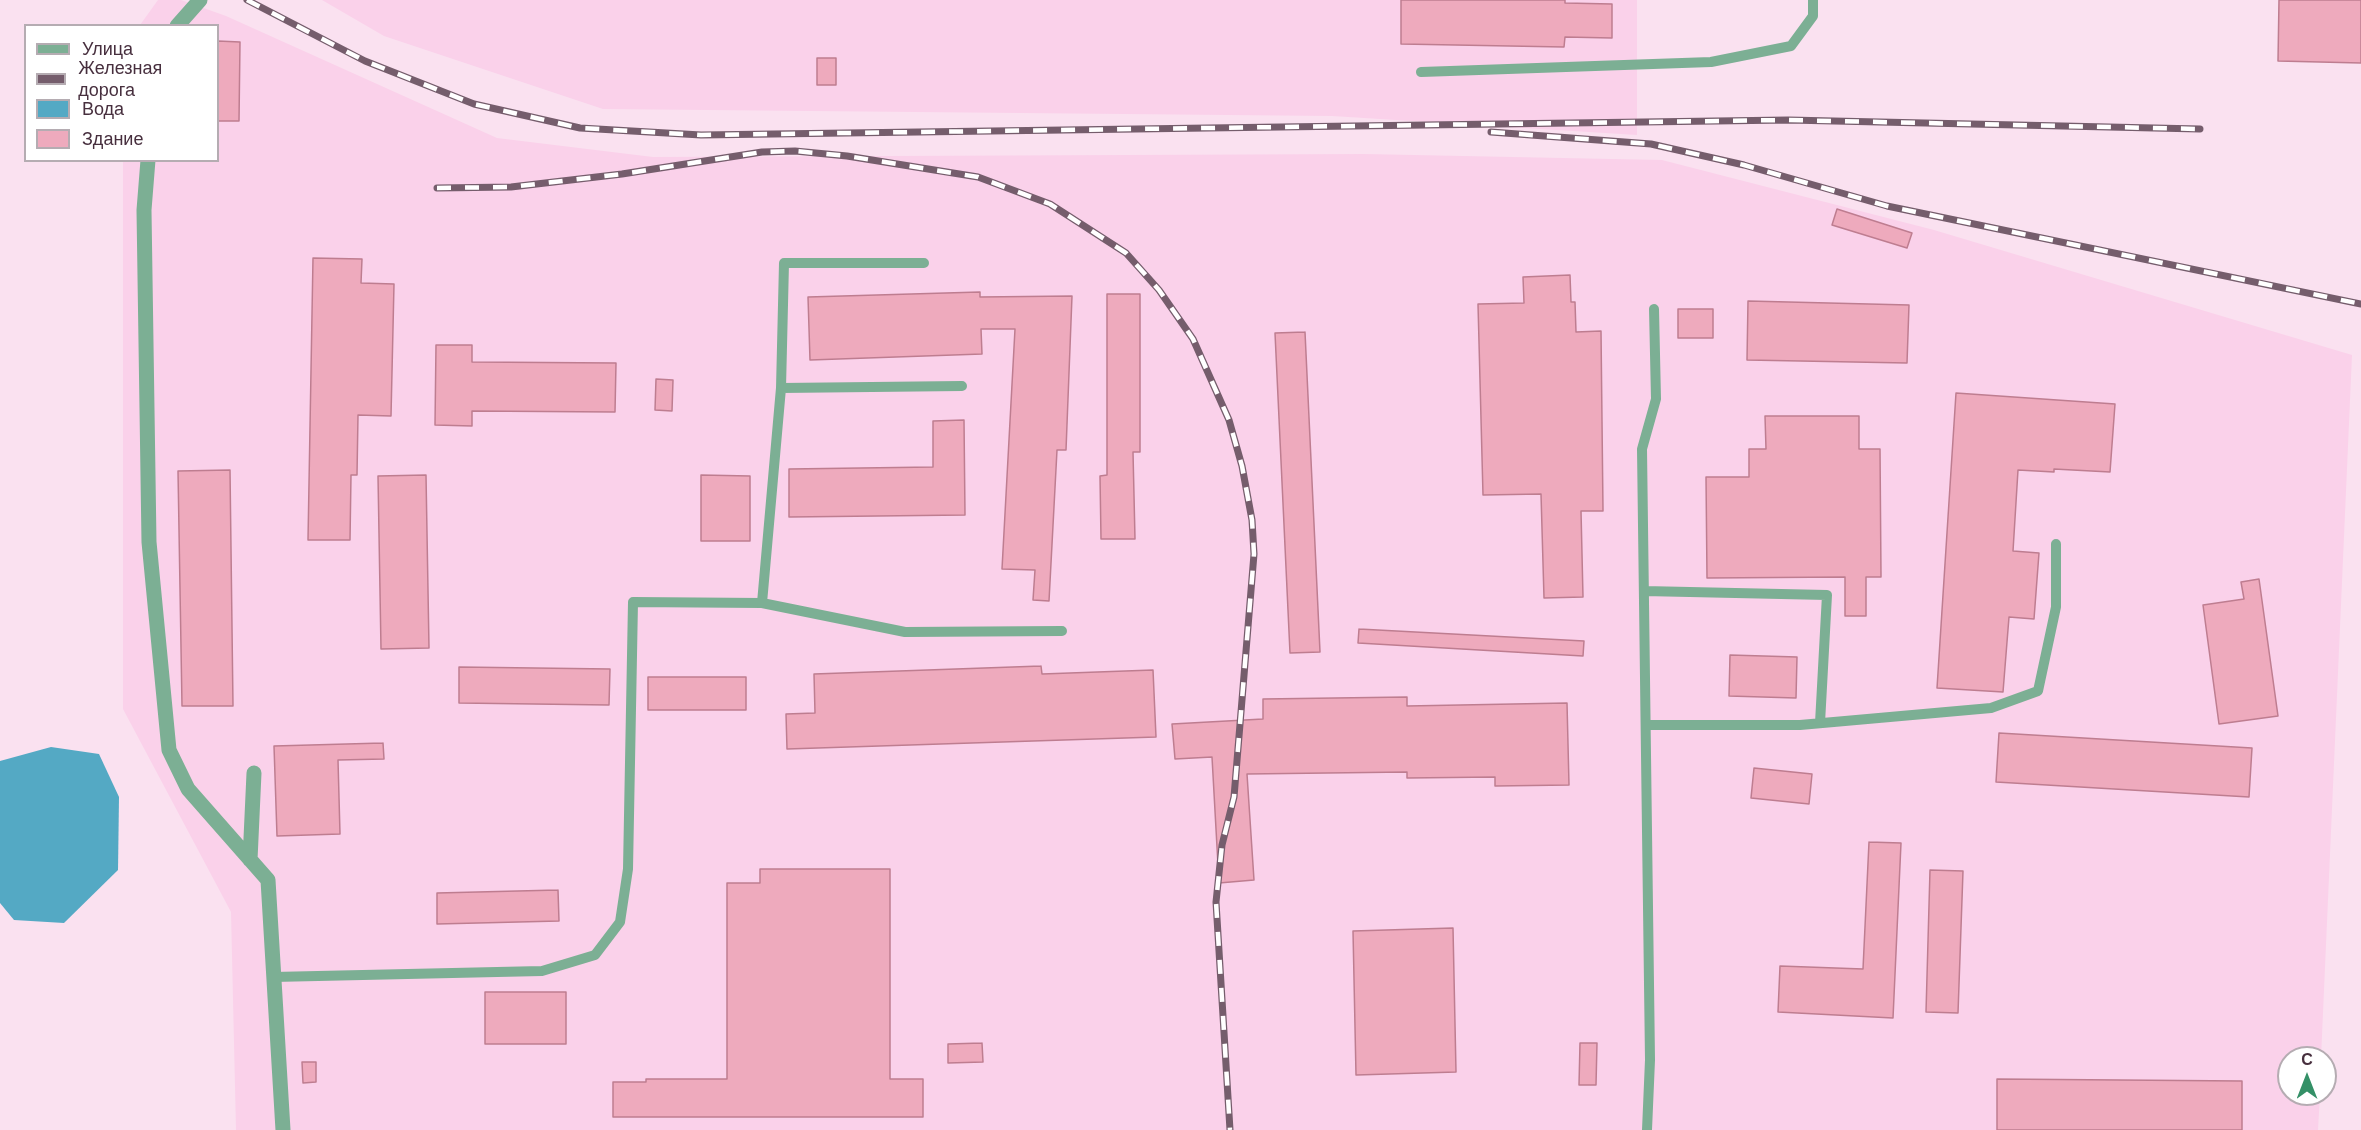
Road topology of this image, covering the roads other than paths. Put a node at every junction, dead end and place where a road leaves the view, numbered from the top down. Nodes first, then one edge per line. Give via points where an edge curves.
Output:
1 (200, 0) edge
2 (1813, 0) edge
3 (179, 24) edge
4 (1421, 72) dead end
5 (148, 162) edge
6 (924, 263) dead end
7 (1654, 309) dead end
8 (962, 386) dead end
9 (781, 388) junction
10 (2056, 544) dead end
11 (1644, 591) junction
12 (762, 603) junction
13 (1062, 631) dead end
14 (1820, 723) junction
15 (1646, 725) junction
16 (254, 773) dead end
17 (250, 860) junction
18 (273, 977) junction
19 (283, 1130) edge
20 (1647, 1130) edge

1 - 3 street
2 - 4 lane via 1813,16 1791,46 1711,62
5 - 17 street via 144,210 149,542 169,750 188,789
6 - 9 lane via 784,263
7 - 11 lane via 1656,399 1642,449
8 - 9 lane
9 - 12 lane
10 - 14 lane via 2056,607 2038,690 1991,708
11 - 14 lane via 1827,595
11 - 15 lane
12 - 13 lane via 905,632
12 - 18 lane via 633,602 628,869 620,922 595,954 542,970
14 - 15 lane
15 - 20 lane via 1650,1060
16 - 17 street
17 - 18 street via 268,880
18 - 19 street

